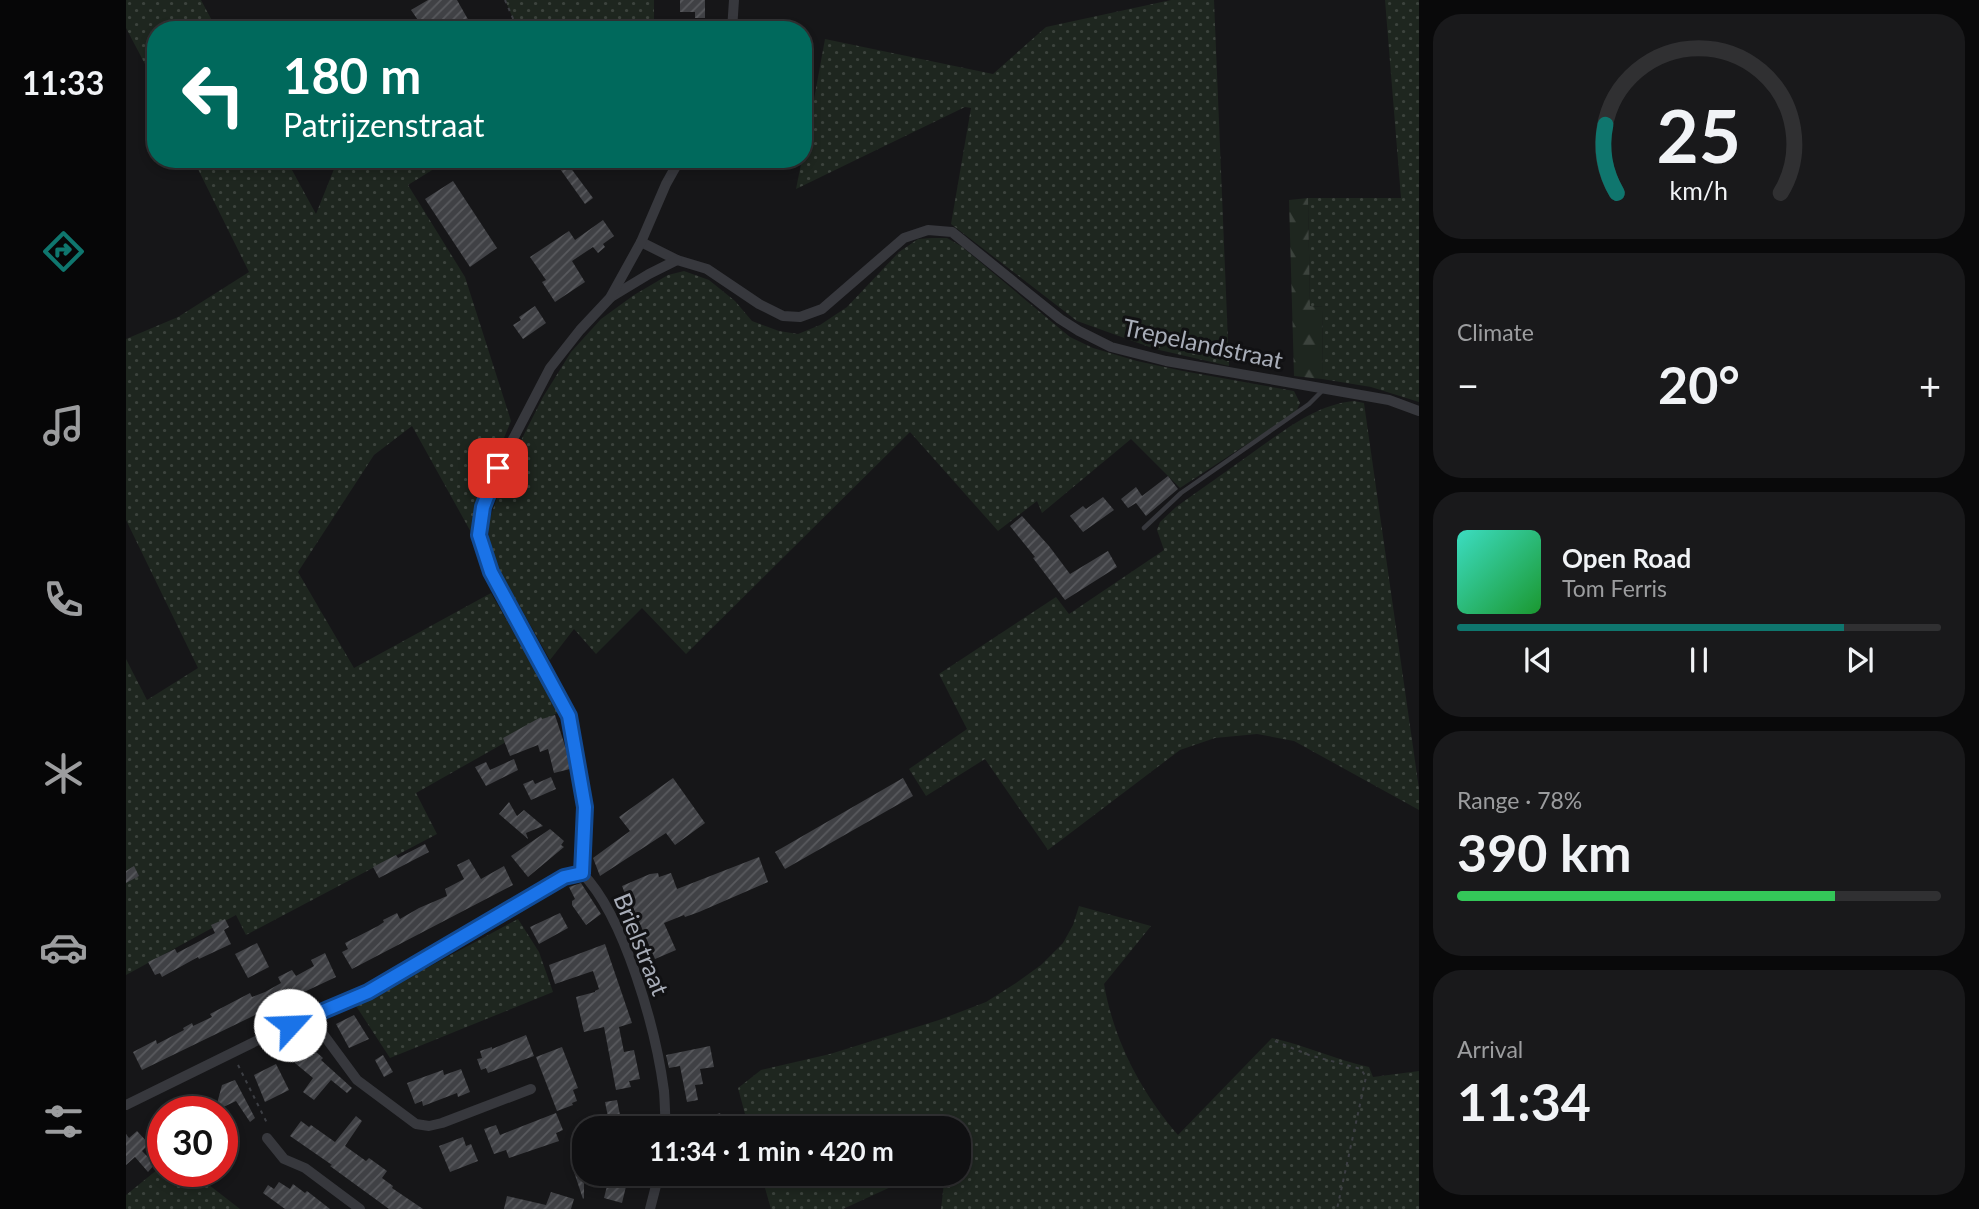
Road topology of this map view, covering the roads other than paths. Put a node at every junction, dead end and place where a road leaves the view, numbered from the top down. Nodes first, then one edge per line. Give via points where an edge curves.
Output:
1 (734, 0) edge
2 (733, 21) edge
3 (675, 168) edge
4 (641, 243) junction
5 (677, 260) junction
6 (610, 298) junction
7 (1325, 388) junction
8 (1419, 411) edge
9 (1144, 528) dead end
10 (582, 873) junction
11 (309, 1016) junction
12 (531, 1088) dead end
13 (126, 1105) edge
14 (665, 1116) edge
15 (267, 1138) road end
16 (656, 1186) edge
17 (360, 1209) edge
18 (650, 1209) edge

1 - 2 street
3 - 4 street
4 - 5 street, Trepelandstraat
4 - 6 street
5 - 6 street
5 - 7 street, Trepelandstraat via 707,269 783,316 800,317 822,309 904,238 928,230 953,232 1060,319 1111,347
6 - 10 street via 550,368 498,468 483,507 479,535 491,572 569,716 585,807
7 - 8 street, Trepelandstraat via 1389,400
7 - 9 lane via 1310,404 1181,493
10 - 11 street via 564,877 368,992
10 - 14 street, Brielstraat via 600,894 637,979 652,1032
11 - 12 street via 357,1080 416,1124 442,1123
11 - 13 street
15 - 17 street via 284,1159
16 - 18 street

